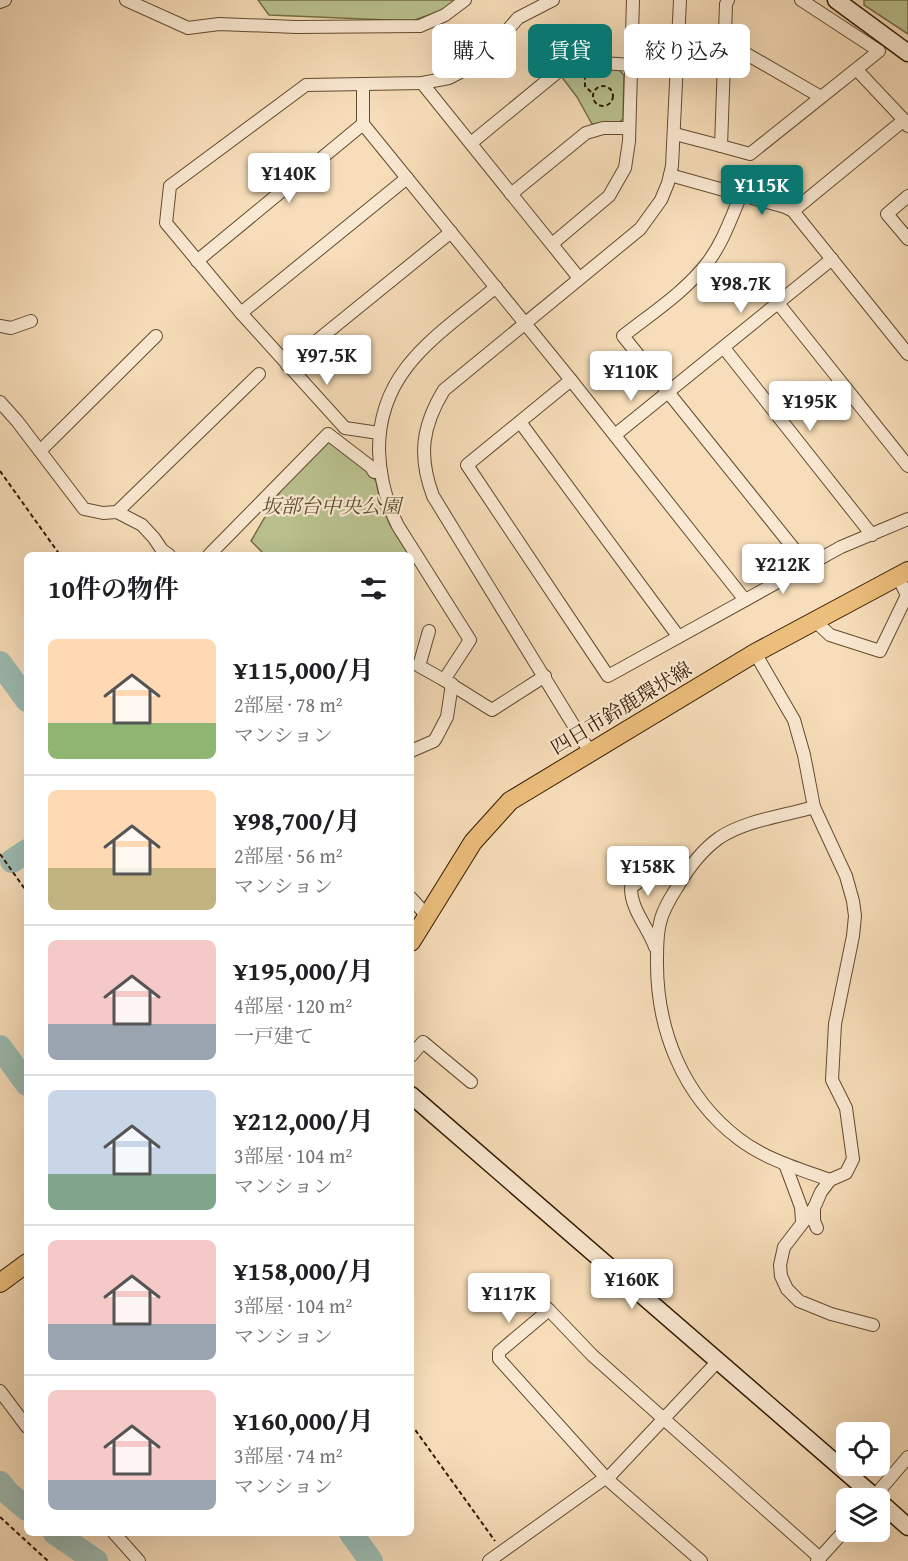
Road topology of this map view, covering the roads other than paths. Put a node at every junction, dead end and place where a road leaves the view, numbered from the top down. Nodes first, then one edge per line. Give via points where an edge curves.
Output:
1 (5, 0) edge
2 (126, 0) edge
3 (465, 0) edge
4 (553, 0) edge
5 (633, 0) edge
6 (680, 0) edge
7 (728, 0) edge
8 (801, 0) edge
9 (837, 0) edge
10 (0, 2) edge
11 (632, 24) edge
12 (725, 24) edge
13 (908, 53) edge
14 (750, 56) edge
15 (624, 65) edge
16 (857, 70) junction
17 (631, 78) edge
18 (723, 78) edge
19 (422, 83) junction
20 (363, 84) junction
21 (821, 97) junction
22 (906, 123) edge
23 (363, 124) junction
24 (629, 129) junction
25 (675, 134) junction
26 (471, 143) junction
27 (721, 146) junction
28 (670, 176) junction
29 (407, 178) junction
30 (511, 194) junction
31 (741, 195) junction
32 (908, 196) edge
33 (793, 211) junction
34 (450, 232) junction
35 (908, 239) edge
36 (552, 244) junction
37 (832, 260) junction
38 (196, 261) junction
39 (579, 278) junction
40 (496, 287) junction
41 (778, 303) junction
42 (241, 313) junction
43 (31, 321) dead end
44 (524, 322) junction
45 (0, 326) edge
46 (156, 336) dead end
47 (724, 348) junction
48 (908, 354) edge
49 (287, 365) junction
50 (259, 374) dead end
51 (571, 380) junction
52 (667, 392) junction
53 (0, 402) edge
54 (520, 422) junction
55 (379, 433) junction
56 (615, 435) junction
57 (40, 451) junction
58 (908, 466) edge
59 (381, 472) junction
60 (117, 512) junction
61 (908, 519) edge
62 (873, 535) junction
63 (165, 552) edge
64 (213, 552) edge
65 (807, 565) junction
66 (903, 574) edge
67 (745, 600) junction
68 (815, 621) junction
69 (429, 630) dead end
70 (678, 636) junction
71 (755, 653) junction
72 (545, 676) junction
73 (448, 682) junction
74 (414, 751) edge
75 (590, 752) junction
76 (814, 807) junction
77 (690, 865) junction
78 (414, 901) edge
79 (427, 916) junction
80 (414, 937) edge
81 (657, 954) junction
82 (414, 1052) edge
83 (471, 1082) dead end
84 (414, 1098) edge
85 (785, 1164) junction
86 (830, 1180) junction
87 (814, 1208) junction
88 (802, 1221) junction
89 (817, 1228) dead end
90 (24, 1265) edge
91 (0, 1283) edge
92 (519, 1283) dead end
93 (549, 1310) junction
94 (873, 1325) dead end
95 (718, 1361) junction
96 (0, 1391) edge
97 (663, 1420) junction
98 (24, 1423) edge
99 (908, 1457) edge
100 (606, 1478) junction
101 (862, 1488) edge
102 (884, 1488) edge
103 (890, 1512) edge
104 (908, 1527) edge
105 (117, 1536) edge
106 (836, 1540) edge
107 (819, 1559) edge
108 (140, 1561) edge
109 (489, 1561) edge
110 (701, 1561) edge

1 - 10 street
2 - 3 street via 188,28 219,24 420,26
4 - 19 street via 511,24 488,55 472,68
5 - 11 street
6 - 25 street
7 - 12 street
8 - 16 street via 879,51
9 - 13 street
14 - 21 street
15 - 26 street via 569,65
16 - 21 street
16 - 22 street
17 - 24 street
18 - 27 street
19 - 20 street
19 - 26 street
20 - 23 street
20 - 38 street via 306,85 170,186 166,223
21 - 27 street via 750,154
22 - 33 street
23 - 29 street
23 - 38 street
24 - 30 street via 603,128 586,133
24 - 36 street via 628,158 616,188
25 - 27 street
25 - 28 street
26 - 30 street
28 - 31 street
28 - 39 street via 661,200 639,229
29 - 34 street
29 - 42 street
30 - 36 street
31 - 33 street
31 - 52 street via 708,261 683,288 623,336
32 - 35 street via 887,214
33 - 37 street
34 - 40 street
34 - 49 street
36 - 39 street
37 - 41 street
37 - 48 street
38 - 42 street
39 - 44 street
40 - 44 street
40 - 55 street via 402,371 386,403
41 - 47 street
41 - 58 street
42 - 49 street
43 - 45 street via 10,328
44 - 51 street
44 - 72 street via 444,390 425,430 423,454 433,496
46 - 57 street
47 - 52 street
47 - 62 street
49 - 55 street via 345,428
50 - 60 street
51 - 54 street
51 - 56 street
52 - 56 street
52 - 65 street
53 - 57 street
54 - 70 street
54 - 70 street via 467,465 608,676
55 - 59 street
56 - 67 street
57 - 60 street via 84,509
59 - 64 street via 374,472 328,434
59 - 73 street via 385,495 398,526 470,640
60 - 63 street via 142,525
61 - 62 street
62 - 65 street via 841,546
65 - 67 street
66 - 68 main road, 四日市鈴鹿環状線
66 - 68 street via 906,595 880,651 830,635
67 - 70 street
68 - 71 main road, 四日市鈴鹿環状線
69 - 73 street via 419,666
71 - 75 main road, 四日市鈴鹿環状線
71 - 76 street via 794,720
72 - 73 street via 492,710
72 - 75 street
73 - 74 street via 447,717 434,741
75 - 79 main road, 四日市鈴鹿環状線 via 510,801 473,842
76 - 77 street via 730,832
76 - 86 street via 838,857 855,916 835,1024 832,1080 846,1108 853,1158 846,1173
77 - 81 street via 662,915
77 - 81 street via 643,878 631,888 634,904
78 - 79 street
79 - 80 main road, 四日市鈴鹿環状線
81 - 85 street via 662,1022 685,1076 731,1133
82 - 83 street via 423,1042
84 - 95 street
85 - 86 street
85 - 88 street via 801,1207
86 - 87 street
87 - 88 street
87 - 89 street
88 - 94 street via 781,1253 780,1271 787,1289 806,1305
90 - 91 main road
92 - 93 street
93 - 97 street
93 - 100 street via 499,1352 499,1359
95 - 97 street
95 - 101 street
96 - 98 street
97 - 100 street
97 - 107 street
99 - 102 street
100 - 109 street
100 - 110 street
103 - 104 street
105 - 108 street
106 - 107 street

